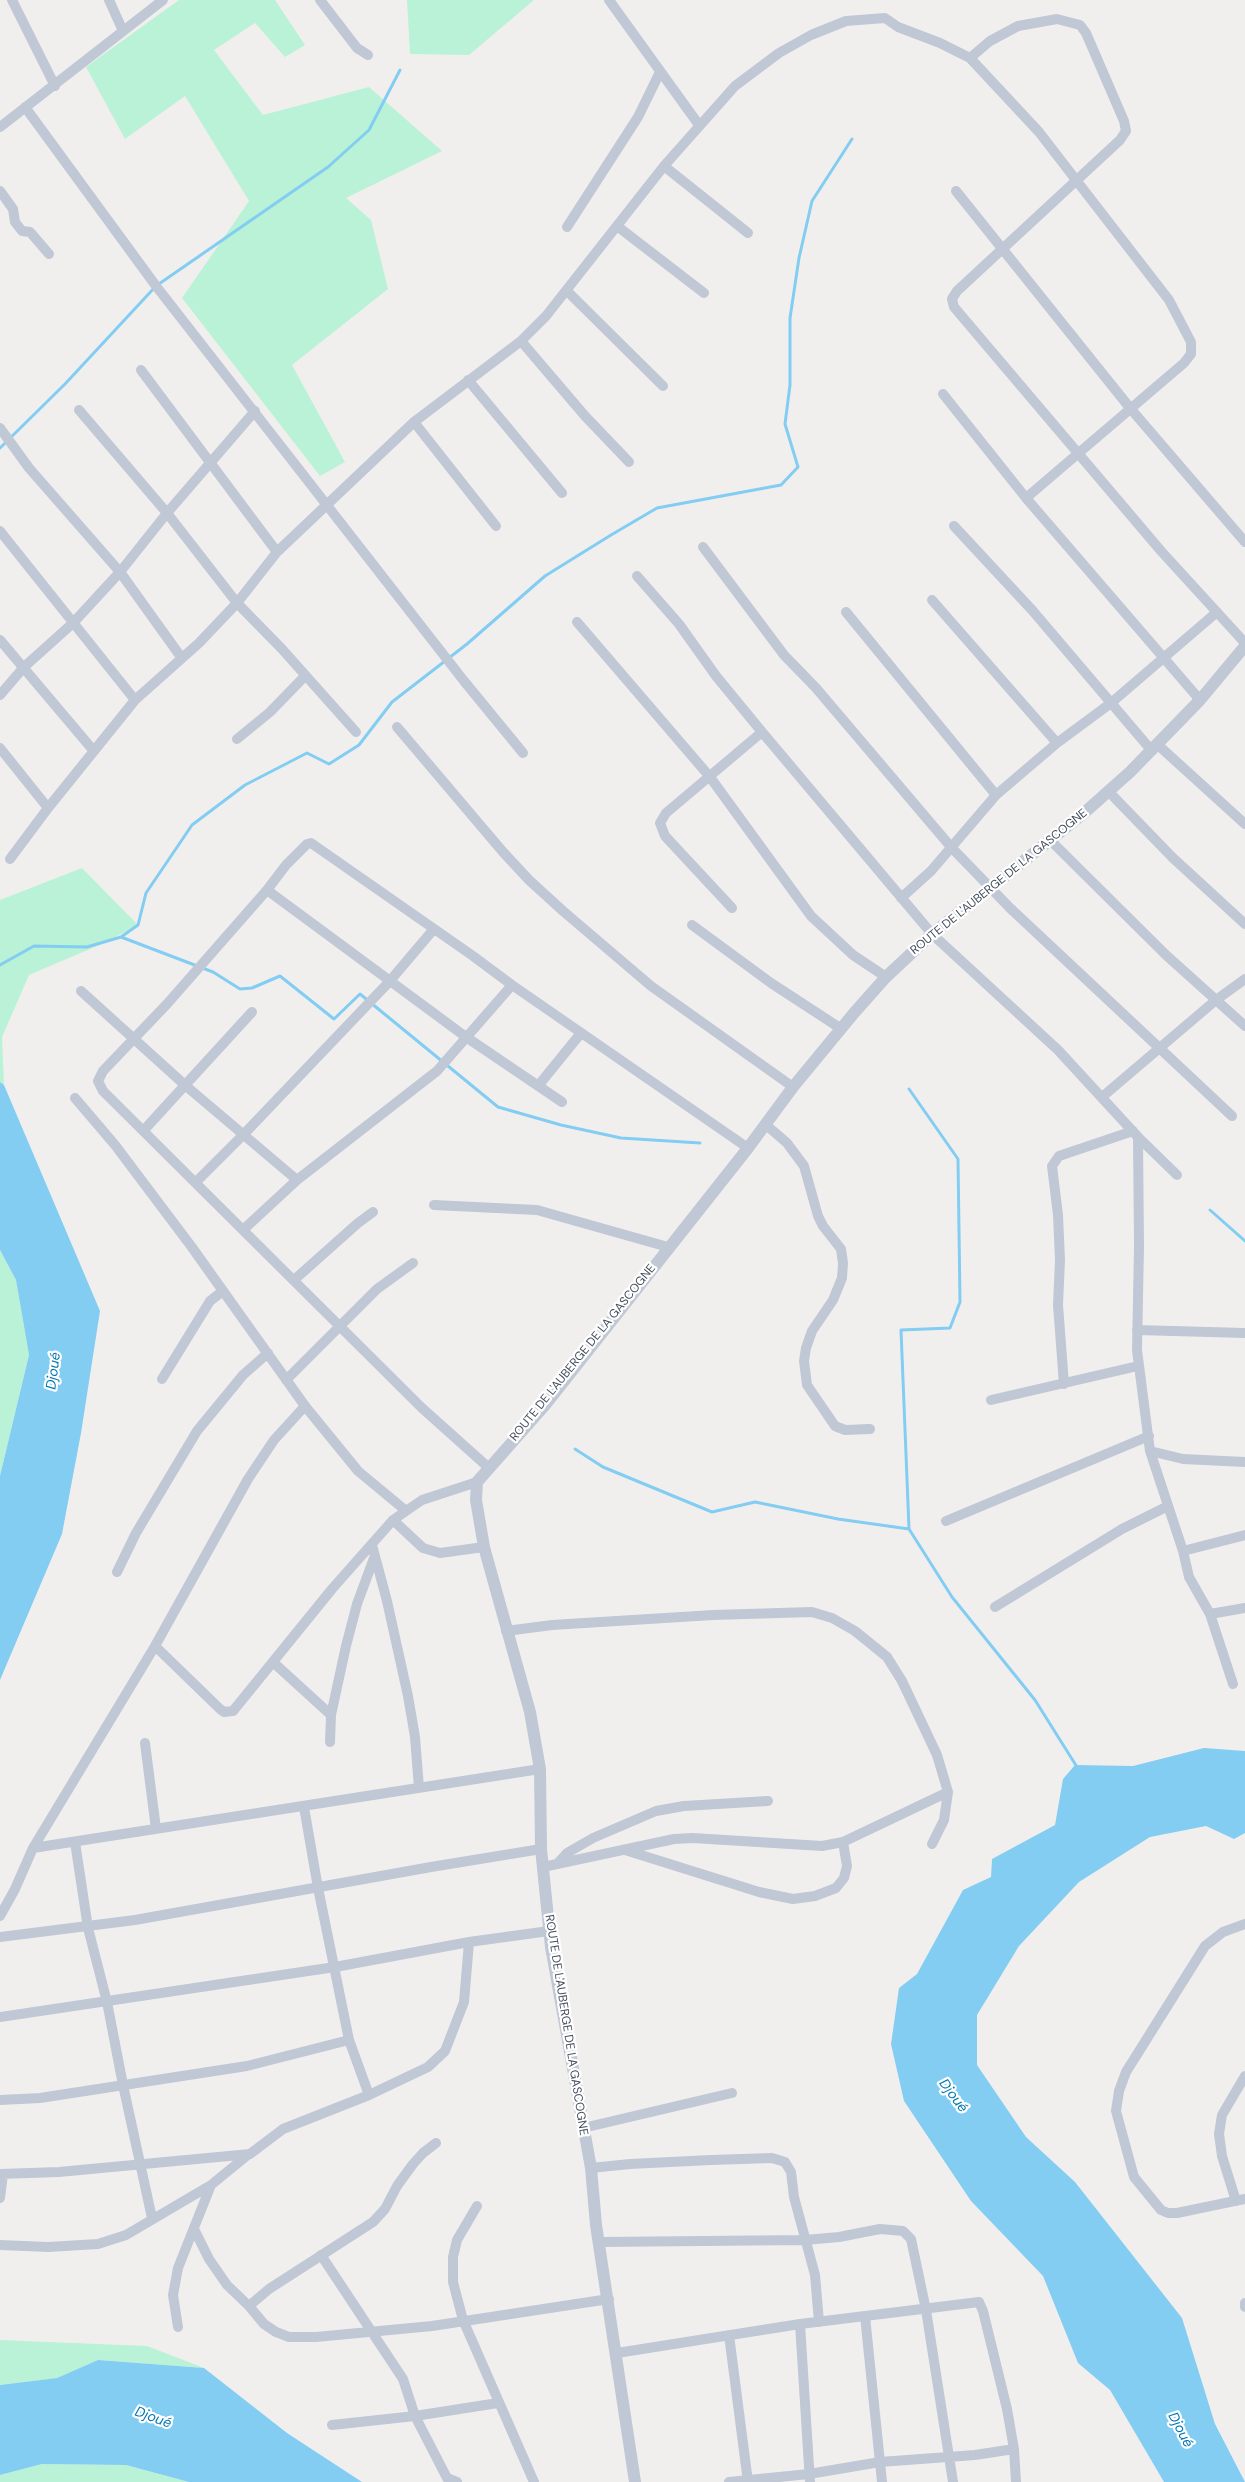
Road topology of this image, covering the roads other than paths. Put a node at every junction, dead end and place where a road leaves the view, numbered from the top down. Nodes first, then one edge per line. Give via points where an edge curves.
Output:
1 (12, 0) edge
2 (109, 0) edge
3 (163, 0) edge
4 (320, 0) edge
5 (609, 0) edge
6 (123, 31) junction
7 (368, 55) dead end
8 (970, 58) junction
9 (660, 72) junction
10 (55, 86) junction
11 (25, 106) junction
12 (0, 126) edge
13 (699, 126) junction
14 (664, 166) junction
15 (1076, 180) junction
16 (0, 191) edge
17 (956, 191) dead end
18 (617, 226) junction
19 (567, 227) dead end
20 (748, 233) dead end
21 (1001, 248) junction
22 (49, 254) dead end
23 (567, 292) junction
24 (704, 293) dead end
25 (521, 341) junction
26 (141, 370) dead end
27 (468, 380) junction
28 (663, 386) dead end
29 (943, 394) dead end
30 (1130, 408) junction
31 (79, 410) dead end
32 (255, 411) junction
33 (414, 422) junction
34 (0, 428) edge
35 (1077, 453) junction
36 (629, 462) dead end
37 (210, 463) junction
38 (562, 493) dead end
39 (1026, 498) junction
40 (328, 503) junction
41 (167, 513) junction
42 (496, 526) dead end
43 (954, 526) dead end
44 (0, 531) edge
45 (1245, 542) edge
46 (702, 547) dead end
47 (277, 552) junction
48 (120, 572) junction
49 (638, 576) dead end
50 (932, 600) dead end
51 (237, 603) junction
52 (846, 612) dead end
53 (1217, 612) junction
54 (576, 622) dead end
55 (73, 623) junction
56 (0, 640) edge
57 (1245, 645) edge
58 (181, 657) junction
59 (1166, 657) junction
60 (24, 667) junction
61 (305, 676) junction
62 (0, 696) edge
63 (134, 700) junction
64 (1200, 700) junction
65 (1112, 703) junction
66 (397, 726) dead end
67 (356, 732) dead end
68 (762, 732) junction
69 (237, 739) dead end
70 (1057, 744) junction
71 (0, 748) edge
72 (1155, 748) junction
73 (93, 750) junction
74 (523, 753) dead end
75 (710, 777) junction
76 (1109, 792) junction
77 (996, 794) junction
78 (48, 808) junction
79 (1245, 824) edge
80 (1050, 840) junction
81 (951, 847) junction
82 (10, 859) dead end
83 (990, 888) junction
84 (267, 890) junction
85 (902, 898) junction
86 (732, 908) dead end
87 (1245, 924) edge
88 (692, 925) dead end
89 (433, 930) junction
90 (932, 934) junction
91 (886, 978) junction
92 (1245, 979) edge
93 (389, 982) junction
94 (512, 986) junction
95 (81, 991) dead end
96 (1216, 1000) junction
97 (252, 1012) dead end
98 (1245, 1026) edge
99 (840, 1028) junction
100 (581, 1033) junction
101 (466, 1037) junction
102 (133, 1039) junction
103 (1160, 1047) junction
104 (186, 1086) junction
105 (538, 1086) junction
106 (793, 1086) junction
107 (1102, 1097) junction
108 (75, 1098) dead end
109 (562, 1102) dead end
110 (1232, 1116) dead end
111 (765, 1124) junction
112 (144, 1130) junction
113 (244, 1134) junction
114 (1136, 1134) junction
115 (748, 1148) junction
116 (1178, 1176) dead end
117 (297, 1180) junction
118 (196, 1182) junction
119 (434, 1205) dead end
120 (374, 1212) dead end
121 (244, 1230) junction
122 (668, 1247) junction
123 (413, 1262) dead end
124 (294, 1280) junction
125 (223, 1291) junction
126 (341, 1326) junction
127 (1137, 1330) junction
128 (1245, 1333) edge
129 (268, 1353) junction
130 (1138, 1366) junction
131 (162, 1379) dead end
132 (286, 1380) junction
133 (1064, 1384) junction
134 (991, 1400) dead end
135 (305, 1406) junction
136 (870, 1430) dead end
137 (1150, 1436) junction
138 (1150, 1451) junction
139 (1245, 1462) edge
140 (489, 1468) junction
141 (477, 1482) junction
142 (1168, 1506) junction
143 (405, 1510) junction
144 (393, 1520) junction
145 (946, 1521) dead end
146 (1245, 1535) edge
147 (372, 1544) junction
148 (484, 1547) junction
149 (1183, 1551) junction
150 (374, 1558) junction
151 (117, 1572) dead end
152 (994, 1607) dead end
153 (1245, 1608) edge
154 (1210, 1614) junction
155 (506, 1631) junction
156 (155, 1646) junction
157 (274, 1663) junction
158 (1233, 1684) dead end
159 (331, 1715) junction
160 (330, 1742) dead end
161 (145, 1743) dead end
162 (540, 1769) junction
163 (419, 1788) junction
164 (948, 1792) junction
165 (768, 1801) dead end
166 (304, 1807) junction
167 (156, 1829) junction
168 (75, 1842) junction
169 (843, 1842) junction
170 (932, 1844) dead end
171 (33, 1848) junction
172 (541, 1849) junction
173 (624, 1850) junction
174 (557, 1864) junction
175 (543, 1867) junction
176 (318, 1888) junction
177 (0, 1916) edge
178 (1245, 1924) edge
179 (88, 1928) junction
180 (549, 1931) junction
181 (0, 1937) edge
182 (469, 1942) junction
183 (336, 1967) junction
184 (108, 2002) junction
185 (0, 2017) edge
186 (349, 2040) junction
187 (1245, 2076) edge
188 (122, 2085) junction
189 (732, 2093) dead end
190 (369, 2095) junction
191 (0, 2100) edge
192 (583, 2128) junction
193 (436, 2143) dead end
194 (250, 2154) junction
195 (140, 2164) junction
196 (591, 2168) junction
197 (2, 2174) edge
198 (211, 2185) junction
199 (0, 2198) edge
200 (1240, 2200) edge
201 (477, 2206) dead end
202 (152, 2218) junction
203 (194, 2229) junction
204 (806, 2240) junction
205 (600, 2242) junction
206 (0, 2245) edge
207 (321, 2255) junction
208 (609, 2299) junction
209 (1245, 2303) edge
210 (249, 2306) junction
211 (1245, 2307) edge
212 (926, 2310) junction
213 (865, 2316) junction
214 (463, 2320) junction
215 (819, 2322) junction
216 (800, 2324) junction
217 (178, 2327) dead end
218 (372, 2332) junction
219 (729, 2336) junction
220 (618, 2353) junction
221 (498, 2402) junction
222 (415, 2416) junction
223 (332, 2425) dead end
224 (1014, 2449) junction
225 (950, 2456) junction
226 (880, 2462) junction
227 (809, 2478) edge
228 (448, 2480) edge
229 (748, 2481) edge
230 (457, 2482) edge
231 (534, 2482) edge
232 (635, 2482) edge
233 (729, 2482) edge
234 (882, 2482) edge
235 (953, 2482) edge
236 (1016, 2482) edge

1 - 10 street
2 - 6 street
3 - 6 street
4 - 7 street via 357,48
5 - 9 street
6 - 10 street
8 - 13 street via 885,18 846,22 811,35 761,64 735,86
8 - 15 street via 1039,132
8 - 15 street via 990,41 1018,26 1057,18 1080,25 1126,131
9 - 13 street
9 - 19 street via 638,117
10 - 11 street
11 - 12 street
11 - 32 street via 156,286
13 - 14 street
14 - 18 street
14 - 20 street
15 - 21 street
15 - 30 street via 1169,300 1191,342 1191,354 1184,363
16 - 22 street via 13,209 15,222 22,231 30,232
17 - 21 street
18 - 23 street
18 - 24 street
21 - 30 street
21 - 35 street via 957,291 952,299 954,307
23 - 25 street
23 - 28 street
25 - 27 street
25 - 36 street
26 - 37 street
27 - 33 street
27 - 38 street
29 - 39 street
30 - 35 street
30 - 45 street
31 - 41 street
32 - 37 street
32 - 40 street
33 - 40 street
33 - 42 street
34 - 48 street via 29,468
35 - 39 street
35 - 53 street
37 - 41 street
37 - 47 street
39 - 59 street
40 - 47 street
40 - 74 street
41 - 48 street
41 - 51 street
43 - 65 street
44 - 55 street
46 - 81 street via 784,654
47 - 51 street
48 - 55 street
48 - 58 street
49 - 68 street
50 - 70 street
51 - 58 street
51 - 61 street
52 - 77 street
53 - 57 street
53 - 59 street
54 - 75 street
55 - 60 street
55 - 63 street
56 - 60 street
57 - 64 street, ROUTE DE L'AUBERGE DE LA GASCOGNE
58 - 63 street
59 - 64 street
59 - 65 street
60 - 62 street
60 - 73 street
61 - 67 street
61 - 69 street via 270,712
63 - 73 street
64 - 72 street, ROUTE DE L'AUBERGE DE LA GASCOGNE
65 - 70 street
65 - 72 street
66 - 106 street via 510,859 603,947 651,986
68 - 75 street
68 - 85 street
70 - 77 street
71 - 78 street
72 - 76 street, ROUTE DE L'AUBERGE DE LA GASCOGNE
72 - 79 street
73 - 78 street
75 - 86 street via 666,813 660,823 665,836
75 - 91 street via 811,916 853,955
76 - 80 street, ROUTE DE L'AUBERGE DE LA GASCOGNE
76 - 87 street via 1173,858
77 - 81 street
78 - 82 street
80 - 83 street, ROUTE DE L'AUBERGE DE LA GASCOGNE
80 - 96 street
81 - 83 street
81 - 85 street
83 - 90 street, ROUTE DE L'AUBERGE DE LA GASCOGNE
83 - 103 street
84 - 89 street via 286,865 310,843
84 - 93 street
84 - 102 street
85 - 90 street
88 - 99 street
89 - 93 street
89 - 94 street
90 - 91 street, ROUTE DE L'AUBERGE DE LA GASCOGNE
90 - 107 street via 1058,1050
91 - 99 street, ROUTE DE L'AUBERGE DE LA GASCOGNE
92 - 96 street
93 - 101 street
93 - 113 street
94 - 100 street
94 - 101 street
95 - 102 street
96 - 98 street
96 - 103 street
97 - 104 street
99 - 106 street, ROUTE DE L'AUBERGE DE LA GASCOGNE
100 - 105 street
100 - 115 street
101 - 105 street
101 - 117 street via 437,1070
102 - 104 street
102 - 112 street via 103,1071 98,1081 103,1091
103 - 107 street
103 - 110 street
104 - 112 street
104 - 113 street
105 - 109 street
106 - 111 street, ROUTE DE L'AUBERGE DE LA GASCOGNE
107 - 114 street
108 - 125 street via 116,1145
111 - 115 street, ROUTE DE L'AUBERGE DE LA GASCOGNE
111 - 136 street via 787,1143 804,1166 818,1216 841,1249 842,1278 806,1348 806,1385 836,1426 845,1430
112 - 118 street
113 - 117 street
113 - 118 street
114 - 116 street
114 - 127 street
114 - 133 street via 1059,1156 1052,1166 1058,1215 1058,1305
115 - 122 street, ROUTE DE L'AUBERGE DE LA GASCOGNE
117 - 121 street
118 - 121 street
119 - 122 street via 536,1210
120 - 124 street
121 - 124 street
122 - 140 street, ROUTE DE L'AUBERGE DE LA GASCOGNE via 545,1404
123 - 126 street via 377,1289
124 - 126 street
125 - 129 street
125 - 131 street via 210,1301
126 - 132 street
126 - 140 street via 422,1408
127 - 128 street
127 - 130 street
129 - 132 street
129 - 151 street via 243,1375 197,1431 136,1533
130 - 133 street
130 - 137 street via 1143,1412
132 - 135 street
133 - 134 street
135 - 143 street via 358,1471
135 - 156 street via 274,1440 248,1479
137 - 138 street
137 - 145 street
138 - 139 street via 1183,1459
138 - 142 street
140 - 141 street, ROUTE DE L'AUBERGE DE LA GASCOGNE
141 - 143 street via 422,1500
141 - 148 street, ROUTE DE L'AUBERGE DE LA GASCOGNE via 476,1500
142 - 149 street
142 - 152 street via 1122,1529
143 - 144 street
144 - 147 street
144 - 148 street via 423,1548 440,1553
146 - 149 street
147 - 150 street
147 - 157 street
148 - 155 street, ROUTE DE L'AUBERGE DE LA GASCOGNE
149 - 154 street via 1189,1577
150 - 159 street via 357,1604
150 - 163 street via 406,1686
153 - 154 street
154 - 158 street
155 - 162 street, ROUTE DE L'AUBERGE DE LA GASCOGNE via 530,1712
155 - 164 street via 713,1614 812,1612 832,1618 887,1657 937,1754
156 - 157 street via 224,1712 233,1711 240,1705
156 - 171 street
157 - 159 street
159 - 160 street
161 - 167 street
162 - 163 street
162 - 172 street, ROUTE DE L'AUBERGE DE LA GASCOGNE
163 - 166 street
164 - 169 street
164 - 170 street via 944,1820
165 - 174 street via 656,1811 593,1838 567,1853
166 - 167 street
166 - 176 street
167 - 168 street
168 - 171 street
168 - 179 street
169 - 173 street via 814,1846 693,1838
169 - 173 street via 847,1866 844,1878 836,1888 815,1896 793,1899 758,1892
171 - 177 street
172 - 175 street, ROUTE DE L'AUBERGE DE LA GASCOGNE
172 - 176 street
173 - 174 street
174 - 175 street
175 - 180 street, ROUTE DE L'AUBERGE DE LA GASCOGNE
176 - 179 street
176 - 183 street
178 - 200 street via 1223,1932 1205,1946 1126,2072 1116,2111 1134,2177 1162,2210 1177,2213
179 - 181 street
179 - 184 street
180 - 182 street
180 - 192 street, ROUTE DE L'AUBERGE DE LA GASCOGNE
182 - 183 street
182 - 190 street via 464,2002 445,2051 428,2067
183 - 184 street
183 - 186 street
184 - 185 street
184 - 188 street
186 - 188 street via 247,2066
186 - 190 street
187 - 200 street via 1222,2115 1219,2134 1222,2156
188 - 191 street via 40,2098
188 - 195 street
189 - 192 street
190 - 194 street via 283,2129
192 - 196 street, ROUTE DE L'AUBERGE DE LA GASCOGNE
193 - 207 street via 413,2164 379,2218
194 - 195 street
194 - 198 street
195 - 197 street
195 - 202 street
196 - 204 street via 772,2158 785,2162 791,2172
196 - 205 street, ROUTE DE L'AUBERGE DE LA GASCOGNE
197 - 199 street
198 - 202 street
198 - 203 street
201 - 214 street via 457,2240 453,2257 453,2282
202 - 206 street via 126,2235 98,2244
203 - 210 street via 227,2285
203 - 217 street via 178,2268 172,2295
204 - 205 street
204 - 212 street via 880,2229 903,2231 911,2239
204 - 215 street
205 - 208 street, ROUTE DE L'AUBERGE DE LA GASCOGNE
207 - 210 street
207 - 218 street
208 - 214 street
208 - 220 street, ROUTE DE L'AUBERGE DE LA GASCOGNE
209 - 211 street
210 - 218 street via 264,2324 289,2337
212 - 213 street
212 - 224 street via 979,2302 984,2312
212 - 225 street
213 - 215 street
213 - 226 street
214 - 218 street
214 - 221 street
215 - 216 street
216 - 219 street
216 - 227 street
218 - 222 street via 403,2379
219 - 220 street
219 - 229 street
220 - 232 street, ROUTE DE L'AUBERGE DE LA GASCOGNE
221 - 222 street
221 - 231 street
222 - 223 street
222 - 228 street
224 - 225 street
224 - 236 street
225 - 226 street
225 - 235 street
226 - 227 street
226 - 234 street
227 - 229 street
228 - 230 street
229 - 233 street

